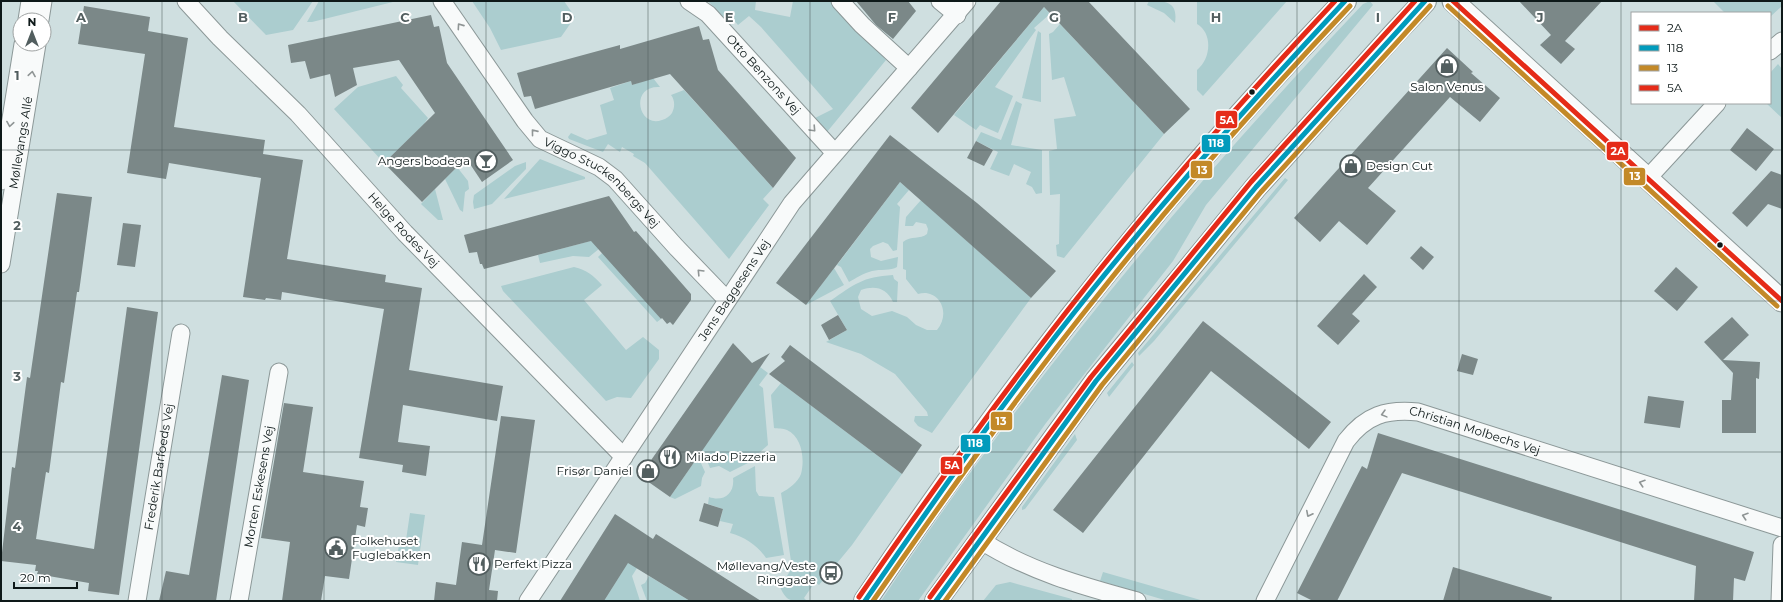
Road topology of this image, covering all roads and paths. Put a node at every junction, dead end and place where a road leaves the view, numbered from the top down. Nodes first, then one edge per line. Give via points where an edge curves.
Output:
1 (30, 1) edge
2 (43, 1) edge
3 (186, 1) edge
4 (442, 1) edge
5 (689, 1) edge
6 (840, 1) edge
7 (940, 1) edge
8 (967, 1) edge
9 (1345, 1) edge
10 (1425, 1) edge
11 (1453, 1) edge
12 (28, 12) edge
13 (41, 12) edge
14 (957, 15) junction
15 (1782, 41) edge
16 (1771, 50) edge
17 (22, 52) edge
18 (36, 52) edge
19 (909, 68) junction
20 (1716, 104) edge
21 (834, 152) junction
22 (1647, 179) junction
23 (1, 181) edge
24 (1, 264) edge
25 (727, 300) junction
26 (1782, 301) edge
27 (181, 333) dead end
28 (279, 372) dead end
29 (624, 457) junction
30 (1782, 528) edge
31 (980, 540) junction
32 (1782, 545) edge
33 (1128, 600) edge
34 (137, 601) edge
35 (239, 601) edge
36 (528, 601) edge
37 (864, 601) edge
38 (936, 601) edge
39 (1265, 601) edge
40 (1780, 601) edge

1 - 12 street
2 - 13 street
3 - 29 street, Helge Rodes Vej via 298,114 405,234
25 -> 4 street, Viggo Stuckenbergs Vej via 676,248 615,179 599,167 540,139
5 -> 21 street, Otto Benzons Vej via 708,14
6 - 19 street
7 - 14 street
8 - 14 street, Jens Baggesens Vej
9 - 37 main road via 1284,65 1092,290 1024,376 929,505
10 - 31 main road via 1256,187 1096,381
11 - 22 street
14 - 19 street, Jens Baggesens Vej
15 - 16 street
17 -> 23 street, Møllevangs Allé
24 -> 18 street, Møllevangs Allé
19 - 21 street, Jens Baggesens Vej
20 - 22 street
21 - 25 street, Jens Baggesens Vej via 792,203
22 - 26 street
25 - 29 street, Jens Baggesens Vej
27 - 34 street, Frederik Barfoeds Vej
28 - 35 street, Morten Eskesens Vej
29 - 36 street, Jens Baggesens Vej
30 -> 39 street, Christian Molbechs Vej via 1426,415 1400,410 1381,413 1364,422 1346,442
31 - 33 street via 1036,570
31 - 38 main road
32 - 40 street

